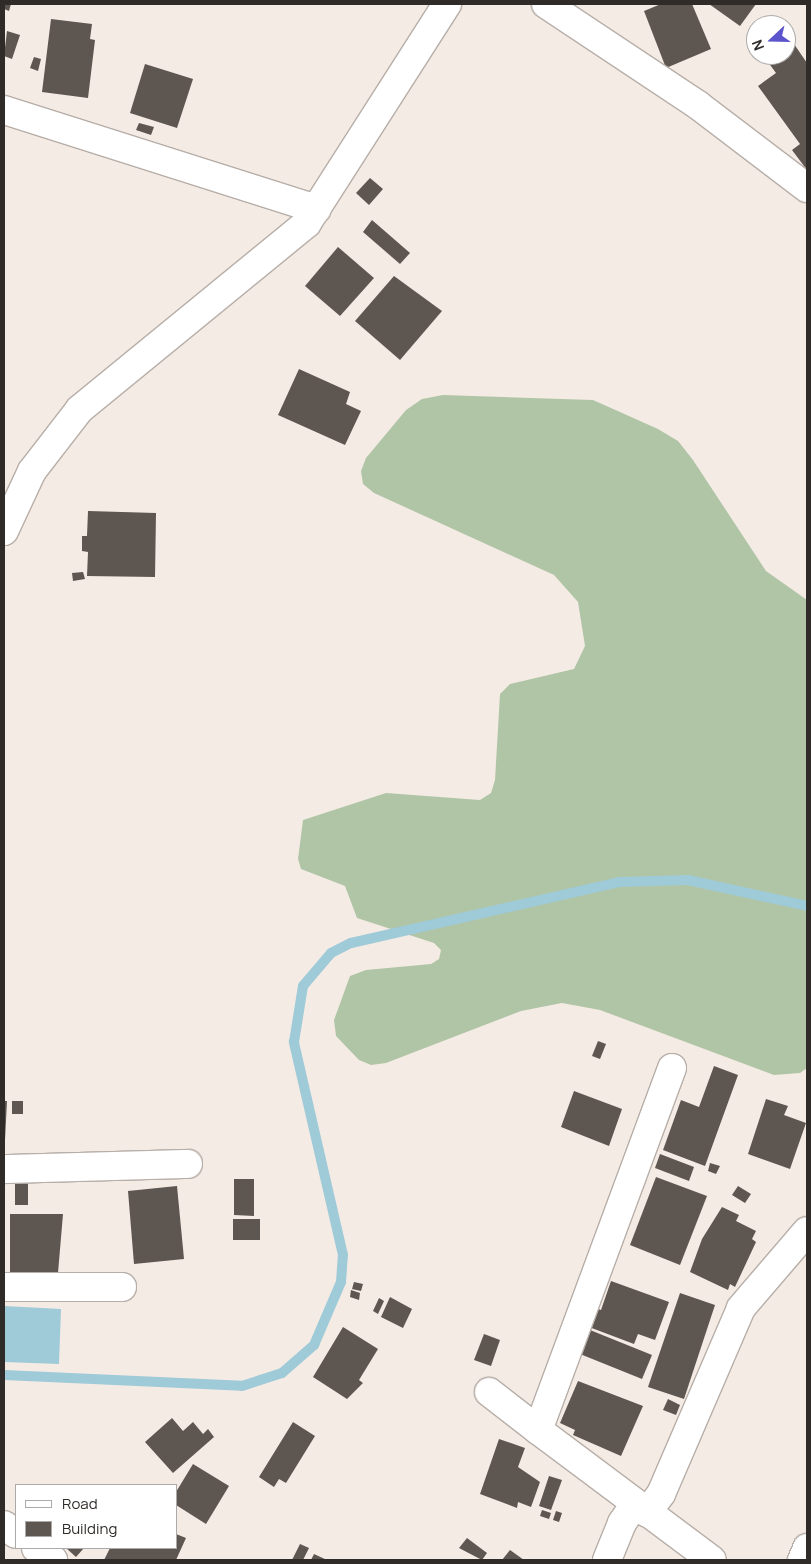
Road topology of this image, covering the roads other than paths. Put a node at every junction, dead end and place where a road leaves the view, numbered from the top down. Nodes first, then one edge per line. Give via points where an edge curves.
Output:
1 (447, 4) edge
2 (546, 4) edge
3 (4, 110) edge
4 (807, 188) edge
5 (318, 209) junction
6 (4, 531) edge
7 (672, 1068) dead end
8 (188, 1164) dead end
9 (4, 1170) edge
10 (807, 1231) edge
11 (4, 1287) edge
12 (122, 1287) dead end
13 (489, 1392) dead end
14 (538, 1430) junction
15 (641, 1509) junction
16 (4, 1525) edge
17 (15, 1533) edge
18 (807, 1548) edge
19 (37, 1549) edge
20 (53, 1560) edge
21 (607, 1560) edge
22 (712, 1560) edge
23 (802, 1560) edge

1 - 5 street
2 - 4 street via 698,105
3 - 5 street
5 - 6 street via 284,246 80,409 32,472
7 - 14 street
8 - 9 street
10 - 15 street via 741,1308 661,1494
11 - 12 street
13 - 14 street
14 - 15 street
15 - 21 street via 622,1523
15 - 22 street
16 - 17 street
18 - 23 street
19 - 20 street

